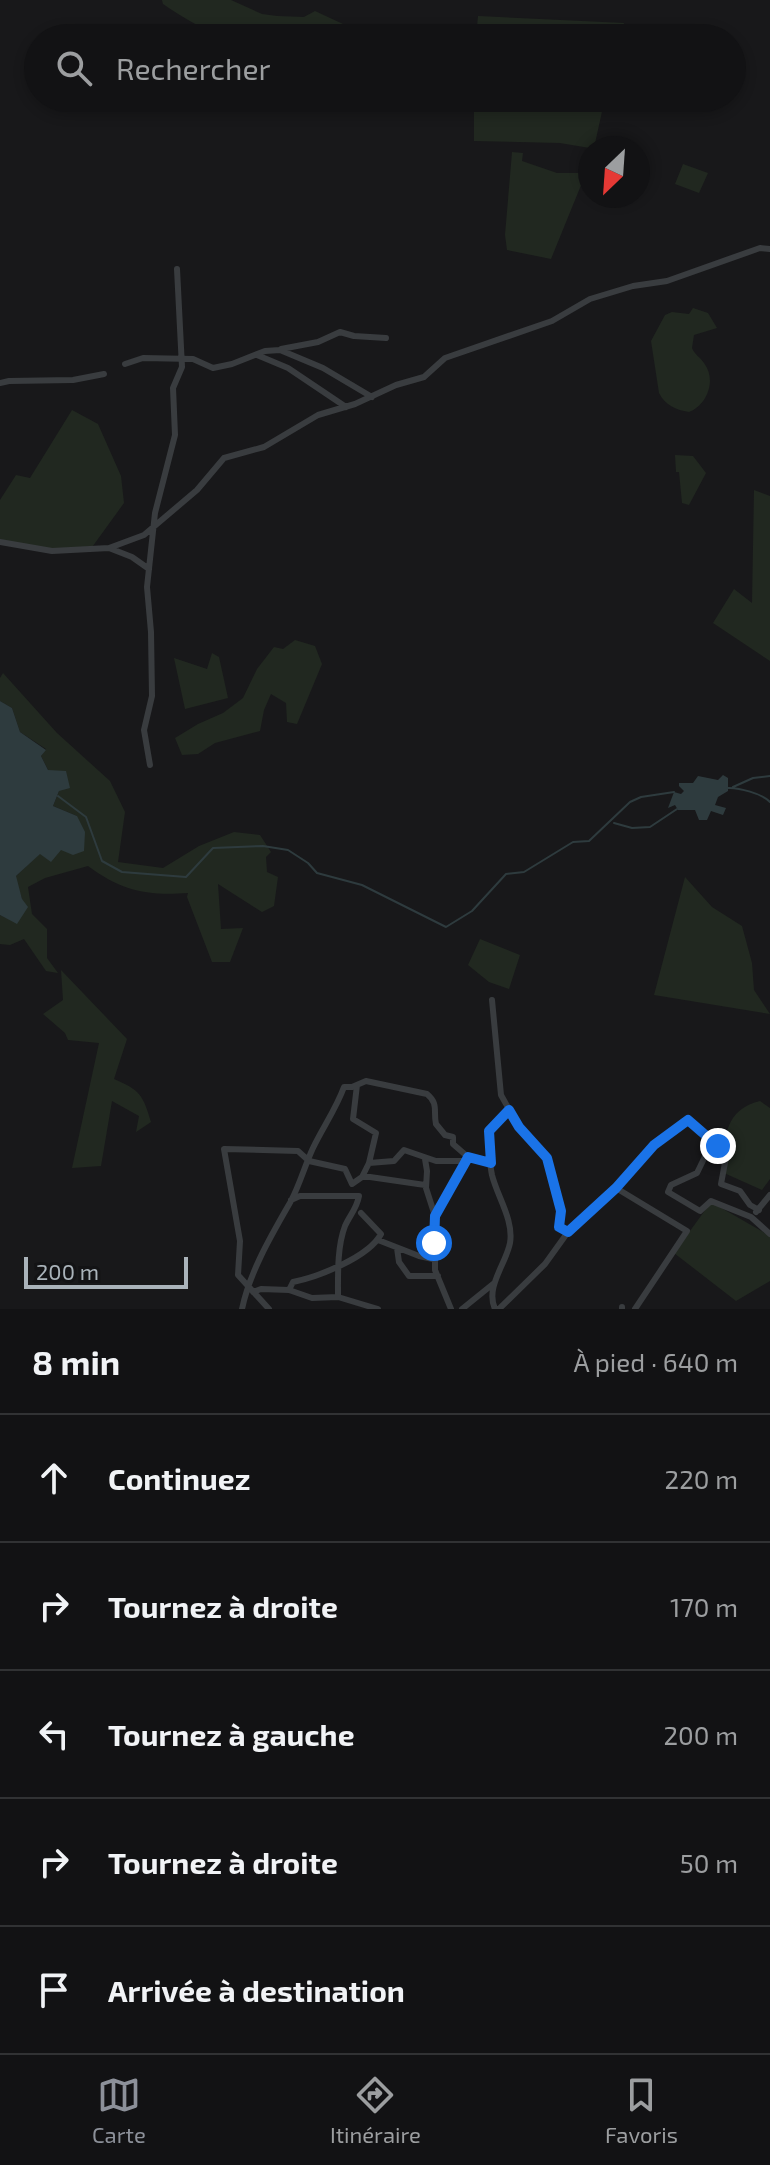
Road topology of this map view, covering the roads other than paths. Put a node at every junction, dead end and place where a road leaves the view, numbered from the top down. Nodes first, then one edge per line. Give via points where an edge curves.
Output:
1 (770, 249) edge
2 (177, 269) dead end
3 (386, 338) dead end
4 (280, 350) junction
5 (257, 355) junction
6 (183, 360) junction
7 (125, 364) dead end
8 (104, 374) dead end
9 (0, 383) edge
10 (372, 397) junction
11 (346, 407) junction
12 (153, 527) junction
13 (0, 542) edge
14 (109, 548) junction
15 (149, 569) junction
16 (150, 765) dead end
17 (492, 1000) dead end
18 (357, 1085) junction
19 (509, 1110) junction
20 (712, 1142) junction
21 (425, 1159) junction
22 (467, 1159) junction
23 (309, 1161) junction
24 (390, 1162) junction
25 (369, 1163) junction
26 (491, 1163) junction
27 (362, 1177) junction
28 (399, 1179) junction
29 (721, 1184) junction
30 (425, 1185) junction
31 (616, 1188) junction
32 (770, 1195) edge
33 (291, 1200) junction
34 (711, 1201) junction
35 (759, 1210) junction
36 (361, 1213) dead end
37 (435, 1216) junction
38 (751, 1217) junction
39 (568, 1232) junction
40 (770, 1234) edge
41 (378, 1240) junction
42 (397, 1248) junction
43 (414, 1254) junction
44 (433, 1259) junction
45 (339, 1268) junction
46 (407, 1273) junction
47 (438, 1276) junction
48 (494, 1284) junction
49 (251, 1289) junction
50 (289, 1290) junction
51 (338, 1297) junction
52 (242, 1309) edge
53 (269, 1309) edge
54 (378, 1309) edge
55 (451, 1309) edge
56 (462, 1309) edge
57 (497, 1309) edge
58 (635, 1309) edge

1 - 10 street via 590,299 552,321 445,358 424,377
2 - 6 street
3 - 4 street via 340,332
4 - 5 street
4 - 10 street
5 - 6 street via 213,368 196,359
5 - 11 street via 288,368
6 - 7 street via 143,358
6 - 12 street via 173,388 175,437
8 - 9 street
10 - 11 street
11 - 12 street via 318,415 264,447 224,458 197,490
12 - 14 street
12 - 15 street
13 - 14 street via 52,551
14 - 15 street
15 - 16 street via 152,696 144,730
17 - 19 street via 498,1076
18 - 22 street via 366,1081 427,1094 434,1100 436,1124 453,1137
18 - 23 street via 344,1087
18 - 25 street via 353,1119 376,1133
19 - 26 street via 489,1131
19 - 39 street via 547,1158 561,1211 559,1227
20 - 29 street via 727,1152
20 - 31 street via 688,1120 654,1145
20 - 34 street via 697,1173 668,1191 700,1211
21 - 22 street
21 - 24 street via 404,1150
21 - 30 street
22 - 26 street
22 - 37 street
23 - 27 street via 345,1169 352,1184
23 - 33 street
23 - 49 street via 298,1151 224,1149 240,1241 238,1275
24 - 25 street
24 - 28 street
25 - 27 street
26 - 48 street via 510,1239
27 - 28 street
28 - 30 street
29 - 34 street
29 - 35 street via 740,1191
30 - 37 street
31 - 39 street
31 - 58 street via 687,1231
32 - 35 street
33 - 45 street via 359,1196 345,1226
33 - 49 street
34 - 38 street
35 - 38 street
36 - 41 street via 381,1234
37 - 44 street
38 - 40 street
39 - 57 street via 545,1264
41 - 42 street
41 - 45 street
42 - 43 street
42 - 46 street
43 - 44 street
43 - 46 street
44 - 47 street
45 - 50 street via 293,1282
45 - 51 street
46 - 47 street via 416,1278
47 - 55 street
48 - 56 street
48 - 57 street
49 - 50 street
49 - 52 street
49 - 53 street
50 - 51 street via 312,1298
51 - 54 street

